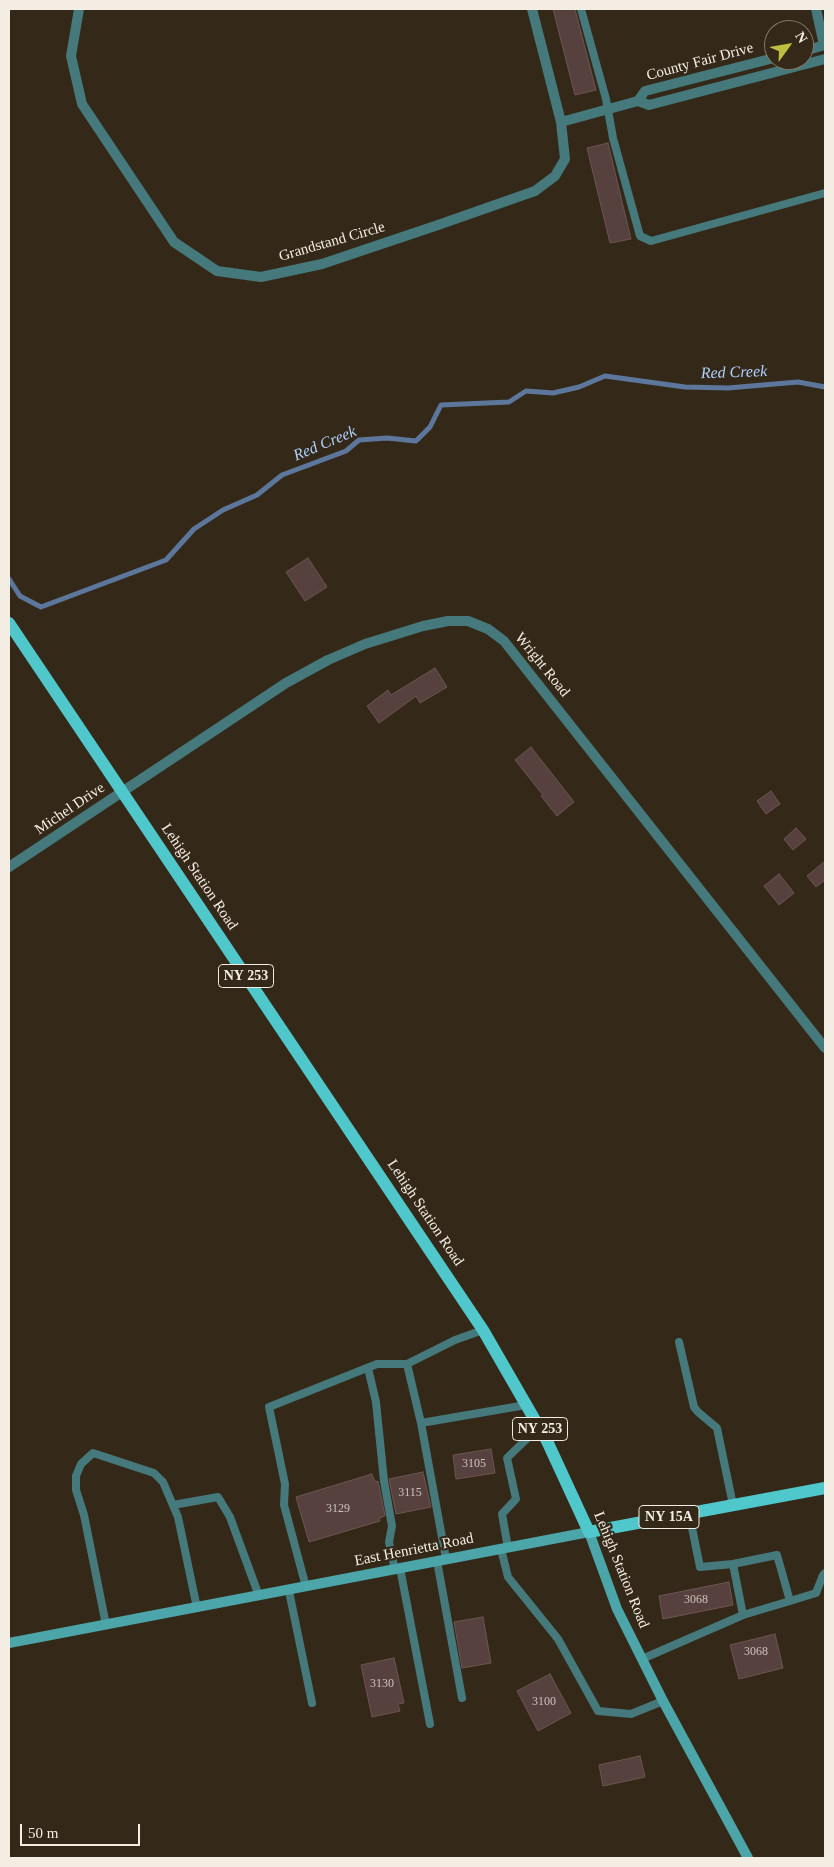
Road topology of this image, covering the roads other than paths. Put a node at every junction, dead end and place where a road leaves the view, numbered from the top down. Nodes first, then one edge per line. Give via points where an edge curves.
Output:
1 (79, 9) edge
2 (532, 9) edge
3 (581, 9) edge
4 (816, 9) edge
5 (825, 47) edge
6 (825, 59) edge
7 (764, 61) edge
8 (638, 102) junction
9 (608, 109) junction
10 (561, 122) junction
11 (825, 193) edge
12 (9, 623) edge
13 (122, 792) junction
14 (9, 867) edge
15 (825, 1048) edge
16 (483, 1330) junction
17 (679, 1342) dead end
18 (407, 1364) junction
19 (368, 1368) junction
20 (526, 1405) junction
21 (421, 1423) junction
22 (539, 1427) junction
23 (825, 1488) edge
24 (173, 1505) junction
25 (732, 1505) junction
26 (690, 1513) junction
27 (589, 1532) junction
28 (505, 1549) junction
29 (442, 1560) junction
30 (733, 1564) junction
31 (398, 1569) junction
32 (825, 1573) edge
33 (306, 1587) junction
34 (289, 1591) junction
35 (259, 1596) junction
36 (790, 1601) junction
37 (197, 1608) junction
38 (743, 1615) junction
39 (106, 1625) junction
40 (9, 1643) edge
41 (642, 1659) junction
42 (462, 1698) dead end
43 (663, 1701) junction
44 (312, 1703) dead end
45 (430, 1724) dead end
46 (748, 1858) edge

1 - 10 street, Grandstand Circle via 71,56 82,104 174,242 217,271 260,278 322,264 535,192 556,176 565,159
2 - 10 street, Grandstand Circle
3 - 9 lane
4 - 5 street
6 - 8 street, County Fair Drive via 649,106
7 - 8 street, County Fair Drive via 645,91
8 - 9 street, County Fair Drive
9 - 10 street, County Fair Drive
9 - 11 lane via 640,236 651,241
12 - 13 main road, Lehigh Station Road / NY 253
13 - 14 street, Michel Drive
13 - 15 street, Wright Road via 286,683 328,660 422,626 468,621 488,629 504,641
13 - 16 main road, Lehigh Station Road / NY 253
16 - 18 lane
16 - 20 main road, Lehigh Station Road / NY 253
17 - 25 lane via 694,1406 717,1428
18 - 19 lane via 377,1364
18 - 21 lane
19 - 31 lane via 376,1402 392,1526 389,1542
19 - 33 lane via 269,1407 286,1484 284,1505
20 - 21 lane
20 - 22 main road, Lehigh Station Road / NY 253
21 - 29 lane
22 - 27 main road, Lehigh Station Road / NY 253
22 - 28 lane via 508,1458 516,1499 502,1514
23 - 25 main road, East Henrietta Road / NY 15A
24 - 35 lane via 218,1497 230,1517
24 - 37 lane
24 - 39 lane via 163,1482 154,1473 93,1453 81,1464 76,1476 76,1490
25 - 26 main road, East Henrietta Road / NY 15A
26 - 27 main road, East Henrietta Road / NY 15A
26 - 30 lane via 700,1566
27 - 28 main road, East Henrietta Road / NY 15A
27 - 41 main road, Lehigh Station Road / NY 253 via 617,1609
28 - 29 main road, East Henrietta Road / NY 15A
28 - 43 lane via 508,1578 558,1639 598,1710 631,1714
29 - 31 main road, East Henrietta Road / NY 15A
29 - 42 lane
30 - 36 lane via 777,1555
30 - 38 lane
31 - 33 main road, East Henrietta Road / NY 15A
31 - 45 lane
32 - 36 lane via 816,1592
33 - 34 main road, East Henrietta Road / NY 15A
34 - 35 main road, East Henrietta Road / NY 15A
34 - 44 lane
35 - 37 main road, East Henrietta Road / NY 15A
36 - 38 lane
37 - 39 main road, East Henrietta Road / NY 15A
38 - 41 lane
39 - 40 main road, East Henrietta Road / NY 15A
41 - 43 main road, Lehigh Station Road / NY 253
43 - 46 main road, Lehigh Station Road / NY 253

